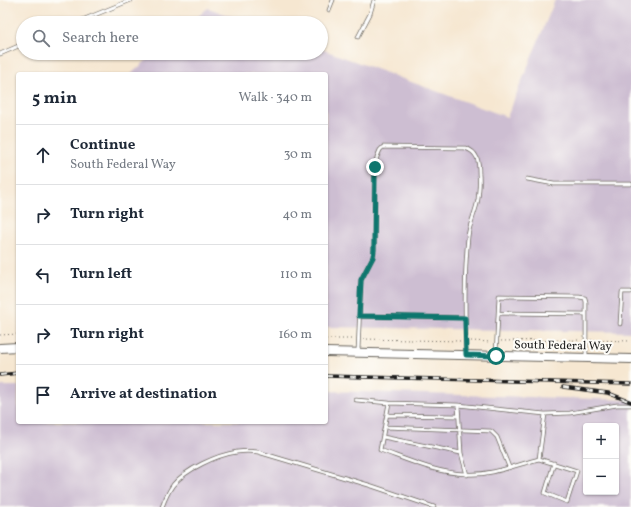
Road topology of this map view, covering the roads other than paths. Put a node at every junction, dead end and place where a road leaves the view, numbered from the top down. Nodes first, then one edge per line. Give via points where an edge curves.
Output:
1 (131, 0) edge
2 (333, 0) edge
3 (374, 0) edge
4 (329, 10) dead end
5 (92, 16) edge
6 (358, 37) dead end
7 (16, 47) edge
8 (0, 54) edge
9 (527, 179) dead end
10 (631, 184) edge
11 (631, 292) edge
12 (499, 313) junction
13 (585, 314) junction
14 (359, 316) junction
15 (465, 318) junction
16 (620, 324) dead end
17 (16, 347) edge
18 (0, 348) edge
19 (328, 352) edge
20 (358, 353) junction
21 (466, 355) junction
22 (496, 356) junction
23 (586, 358) junction
24 (631, 359) edge
25 (356, 400) dead end
26 (389, 403) junction
27 (458, 405) junction
28 (631, 405) edge
29 (545, 414) junction
30 (387, 415) junction
31 (458, 416) junction
32 (385, 427) junction
33 (459, 429) junction
34 (383, 437) junction
35 (461, 453) junction
36 (539, 459) junction
37 (554, 463) junction
38 (509, 467) junction
39 (467, 474) junction
40 (162, 507) edge
41 (434, 507) edge

1 - 5 lane
2 - 4 lane
3 - 6 lane
7 - 8 lane
9 - 10 lane via 554,184
11 - 16 lane via 622,292
12 - 13 lane
12 - 13 lane via 499,296 585,298
12 - 22 lane
13 - 23 lane
14 - 15 lane
14 - 15 lane via 361,280 374,250 375,167 380,150 383,147 465,148 476,154 480,173 478,200 468,237
14 - 20 lane
15 - 21 lane
17 - 18 main road
19 - 20 main road, South Federal Way
20 - 21 main road, South Federal Way
21 - 22 main road, South Federal Way
22 - 23 main road, South Federal Way
23 - 24 main road, South Federal Way
25 - 26 lane
26 - 27 lane
26 - 30 lane
27 - 29 lane
27 - 31 lane
28 - 29 lane
29 - 36 lane
30 - 31 lane
30 - 32 lane
31 - 33 lane
32 - 33 lane
32 - 34 lane
33 - 35 lane
33 - 38 lane via 491,431 497,437
34 - 35 lane
34 - 39 lane via 380,450 436,470
35 - 39 lane
36 - 37 lane
36 - 38 lane
37 - 37 lane via 577,471 567,502 545,493
38 - 39 lane
40 - 41 lane via 174,484 184,474 216,458 247,451 365,484

